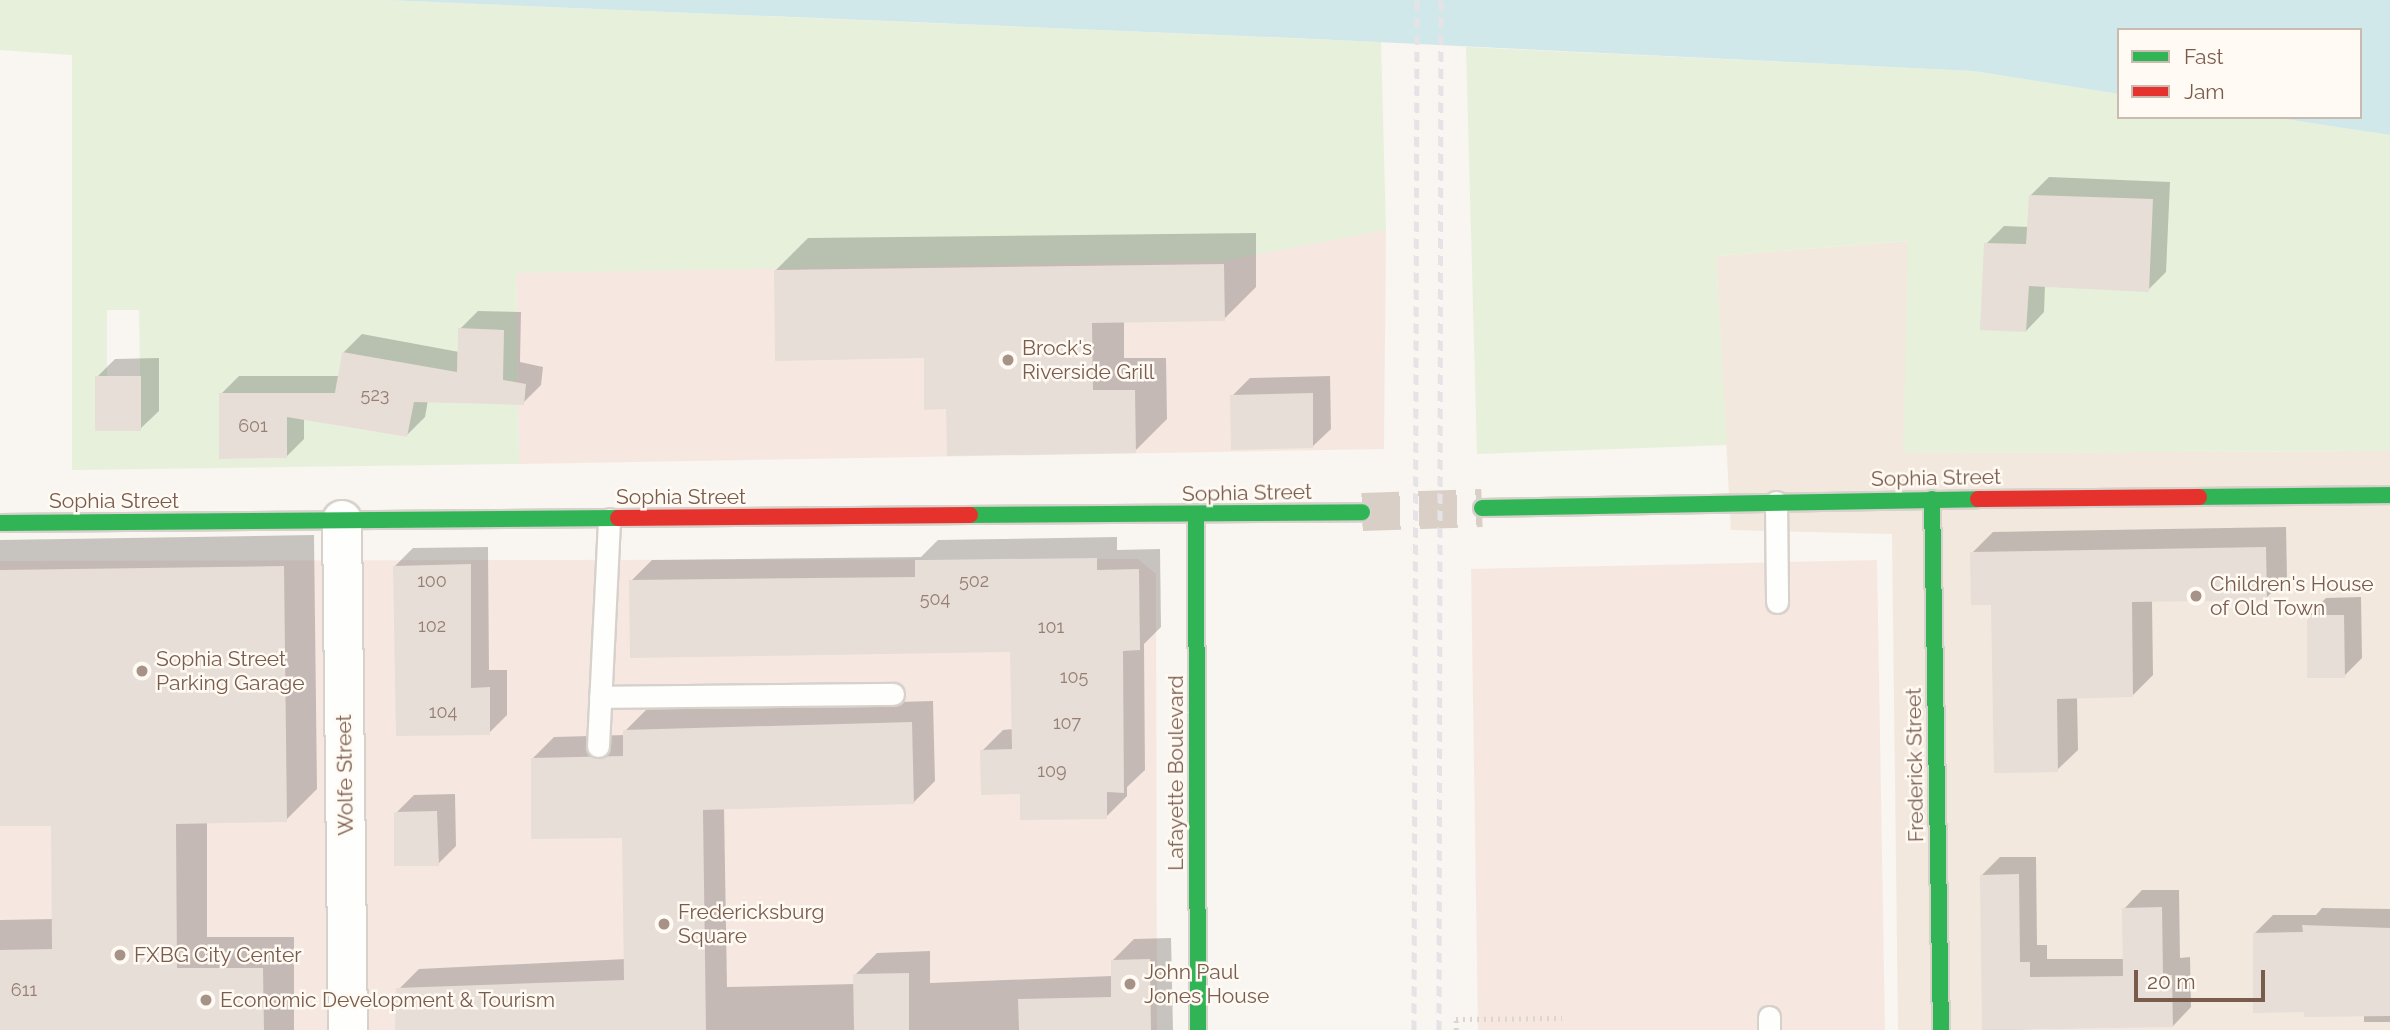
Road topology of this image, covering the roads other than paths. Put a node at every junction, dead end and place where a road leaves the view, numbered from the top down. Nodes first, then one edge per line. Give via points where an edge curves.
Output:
1 (2390, 495) edge
2 (1932, 499) junction
3 (1776, 502) junction
4 (1482, 508) tunnel mouth
5 (1362, 512) tunnel mouth
6 (1196, 515) junction
7 (609, 519) junction
8 (342, 520) junction
9 (0, 523) edge
10 (1777, 603) dead end
11 (893, 694) dead end
12 (600, 696) junction
13 (598, 746) dead end
14 (348, 1030) edge
15 (1198, 1030) edge
16 (1941, 1030) edge

1 - 2 main road, Sophia Street
2 - 3 main road, Sophia Street
2 - 16 main road, Frederick Street
3 - 4 main road, Sophia Street
3 - 10 lane
5 - 6 main road, Sophia Street
6 - 7 main road, Sophia Street
6 - 15 main road, Lafayette Boulevard
7 - 8 main road, Sophia Street
7 - 12 lane
8 - 9 main road, Sophia Street
8 - 14 street, Wolfe Street
11 - 12 lane
12 - 13 lane

